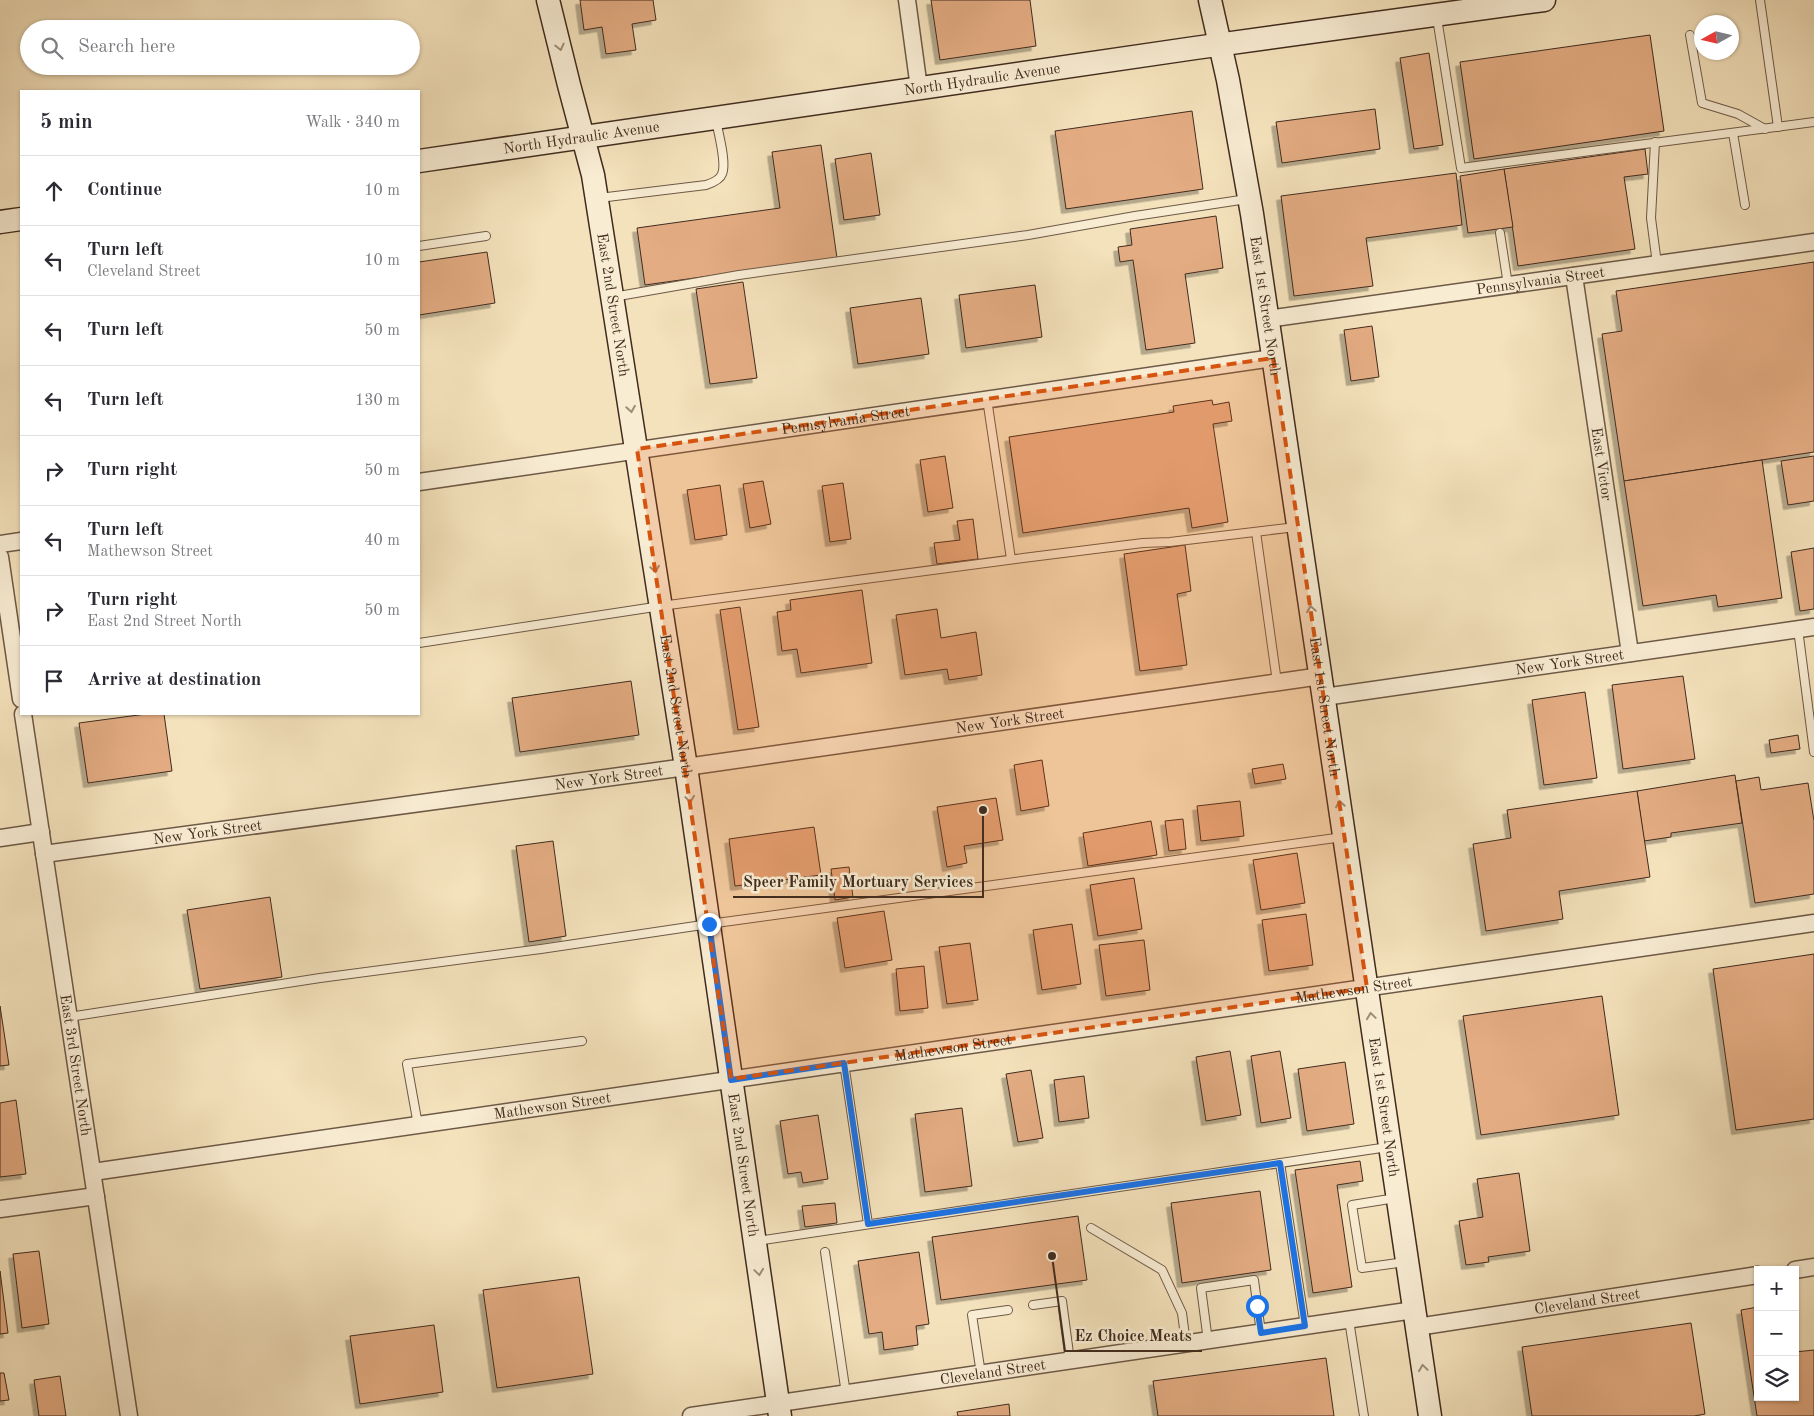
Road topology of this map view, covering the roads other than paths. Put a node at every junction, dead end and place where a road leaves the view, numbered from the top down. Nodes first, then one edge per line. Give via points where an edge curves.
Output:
1 (548, 0) edge
2 (907, 0) edge
3 (1210, 0) edge
4 (1760, 0) edge
5 (1533, 1) edge
6 (1437, 15) junction
7 (1690, 35) dead end
8 (1220, 44) junction
9 (920, 88) junction
10 (716, 118) junction
11 (1814, 122) edge
12 (1778, 127) junction
13 (1765, 129) junction
14 (1733, 133) junction
15 (583, 137) junction
16 (1655, 142) junction
17 (420, 161) edge
18 (597, 199) junction
19 (1249, 199) junction
20 (1745, 205) dead end
21 (20, 219) edge
22 (0, 222) edge
23 (1500, 233) dead end
24 (486, 236) dead end
25 (1814, 242) edge
26 (420, 246) edge
27 (1657, 264) junction
28 (1574, 276) junction
29 (1508, 285) junction
30 (613, 297) junction
31 (1267, 320) junction
32 (1273, 358) junction
33 (986, 399) junction
34 (637, 449) junction
35 (420, 482) edge
36 (1298, 527) junction
37 (1256, 532) junction
38 (20, 541) edge
39 (0, 544) edge
40 (0, 557) edge
41 (1011, 560) junction
42 (661, 606) junction
43 (1814, 626) edge
44 (1798, 629) junction
45 (420, 644) edge
46 (1630, 653) junction
47 (1277, 682) junction
48 (1322, 686) junction
49 (20, 692) edge
50 (23, 715) edge
51 (1814, 752) edge
52 (686, 768) junction
53 (41, 832) junction
54 (1345, 836) junction
55 (0, 838) edge
56 (44, 854) junction
57 (709, 924) junction
58 (1814, 924) edge
59 (1367, 988) junction
60 (69, 1017) junction
61 (582, 1041) dead end
62 (844, 1063) junction
63 (731, 1080) junction
64 (418, 1125) junction
65 (1391, 1147) junction
66 (1280, 1163) junction
67 (93, 1172) junction
68 (96, 1196) junction
69 (1398, 1198) junction
70 (0, 1209) edge
71 (868, 1224) junction
72 (1091, 1228) dead end
73 (755, 1241) junction
74 (825, 1252) dead end
75 (1407, 1261) junction
76 (1814, 1267) edge
77 (1799, 1269) edge
78 (1754, 1276) edge
79 (1033, 1305) dead end
80 (1008, 1310) dead end
81 (1416, 1318) junction
82 (1349, 1320) junction
83 (1305, 1326) junction
84 (1261, 1333) junction
85 (1208, 1341) junction
86 (1186, 1344) junction
87 (1070, 1361) junction
88 (981, 1374) junction
89 (846, 1394) junction
90 (779, 1410) edge
91 (129, 1416) edge
92 (691, 1416) edge
93 (1364, 1416) edge
94 (1430, 1416) edge

1 -> 15 street, East 2nd Street North
2 - 9 street
3 - 8 street, East 1st Street North
4 - 12 lane
5 - 6 street, North Hydraulic Avenue
6 - 8 street, North Hydraulic Avenue
6 - 16 lane via 1461,168
7 - 13 lane via 1702,103 1738,114
8 - 9 street, North Hydraulic Avenue
8 - 19 street, East 1st Street North
9 - 10 street, North Hydraulic Avenue
10 - 15 street, North Hydraulic Avenue
10 - 18 lane via 724,164 722,175 716,181
11 - 12 lane
12 - 13 lane
13 - 14 lane
14 - 16 lane
14 - 20 lane
15 - 17 street, North Hydraulic Avenue
15 - 18 street, East 2nd Street North
16 - 27 lane via 1651,218
18 - 30 street, East 2nd Street North
19 - 30 lane via 1028,235 739,275
19 - 31 street, East 1st Street North
21 - 22 street
23 - 29 lane
24 - 26 lane
25 - 27 street, Pennsylvania Street
27 - 28 street, Pennsylvania Street
28 - 29 street, Pennsylvania Street
28 - 46 street, East Victor
29 - 31 street, Pennsylvania Street
30 -> 34 street, East 2nd Street North
31 - 32 street, East 1st Street North
32 - 33 street, Pennsylvania Street
32 - 36 street, East 1st Street North
33 - 34 street, Pennsylvania Street
33 - 41 lane
34 - 35 street, Pennsylvania Street
34 -> 42 street, East 2nd Street North
36 - 37 lane
48 -> 36 street, East 1st Street North
37 - 41 lane via 1143,542
37 - 47 lane
38 - 39 street
40 - 49 street
41 - 42 lane
42 - 45 lane
42 - 52 street, East 2nd Street North
43 - 44 street, New York Street
44 - 46 street, New York Street
44 - 51 lane
46 - 48 street, New York Street
47 - 48 street, New York Street
47 - 52 street, New York Street
54 -> 48 street, East 1st Street North
50 - 53 street, East 3rd Street North
52 - 56 street, New York Street
52 -> 57 street, East 2nd Street North
53 - 55 street
53 - 56 street, East 3rd Street North
54 - 57 lane
54 - 59 street, East 1st Street North
56 - 60 street, East 3rd Street North
57 - 60 lane
57 - 63 street, East 2nd Street North
58 - 59 street, Mathewson Street
59 - 62 street, Mathewson Street
65 -> 59 street, East 1st Street North
60 - 67 street, East 3rd Street North
61 - 64 lane via 407,1064
62 - 63 street, Mathewson Street
62 - 71 lane
63 - 64 street, Mathewson Street
63 - 73 street, East 2nd Street North
64 - 67 street, Mathewson Street
65 - 66 lane
65 - 69 street, East 1st Street North
66 - 71 lane
66 - 83 lane
67 - 68 street, East 3rd Street North
68 - 70 street
68 - 91 street, East 3rd Street North
69 - 75 street, East 1st Street North
69 - 75 lane via 1352,1205 1362,1268
71 - 73 lane
72 - 86 lane via 1162,1270 1182,1313
73 -> 90 street, East 2nd Street North
74 - 89 lane
75 - 81 street, East 1st Street North
76 - 77 street
78 - 81 street, Cleveland Street
79 - 87 lane via 1062,1301
80 - 88 lane via 972,1315
81 - 82 street, Cleveland Street
94 -> 81 street, East 1st Street North
82 - 83 street, Cleveland Street
82 - 93 lane
83 - 84 street, Cleveland Street
84 - 85 street, Cleveland Street
84 - 85 lane via 1254,1280 1210,1286 1201,1288
85 - 86 street, Cleveland Street
86 - 87 street, Cleveland Street
87 - 88 street, Cleveland Street
88 - 89 street, Cleveland Street
89 - 90 street, Cleveland Street
90 - 92 street, Cleveland Street

